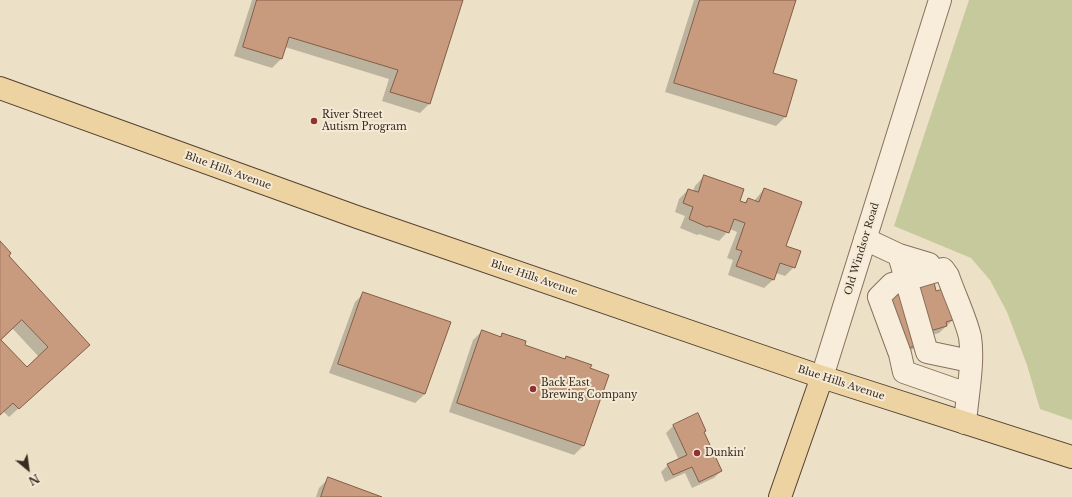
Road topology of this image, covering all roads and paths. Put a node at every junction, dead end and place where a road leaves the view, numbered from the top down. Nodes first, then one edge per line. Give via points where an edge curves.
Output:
1 (940, 0) edge
2 (0, 88) edge
3 (865, 239) junction
4 (899, 255) junction
5 (929, 264) dead end
6 (906, 279) junction
7 (927, 352) junction
8 (900, 354) junction
9 (970, 361) junction
10 (822, 377) junction
11 (968, 394) junction
12 (965, 423) junction
13 (1072, 457) edge
14 (780, 497) edge

1 - 3 street, Old Windsor Road
2 - 10 main road, Blue Hills Avenue via 357,217
3 - 4 street
3 - 10 street, Old Windsor Road
4 - 5 street
4 - 6 street
6 - 7 street
6 - 8 street via 892,284 879,297
6 - 9 street via 944,269 970,337
7 - 8 street
7 - 9 street
8 - 11 street via 904,372
9 - 11 street
10 - 12 main road, Blue Hills Avenue
10 - 14 main road, Old Windsor Road
11 - 12 street
12 - 13 main road, Blue Hills Avenue

